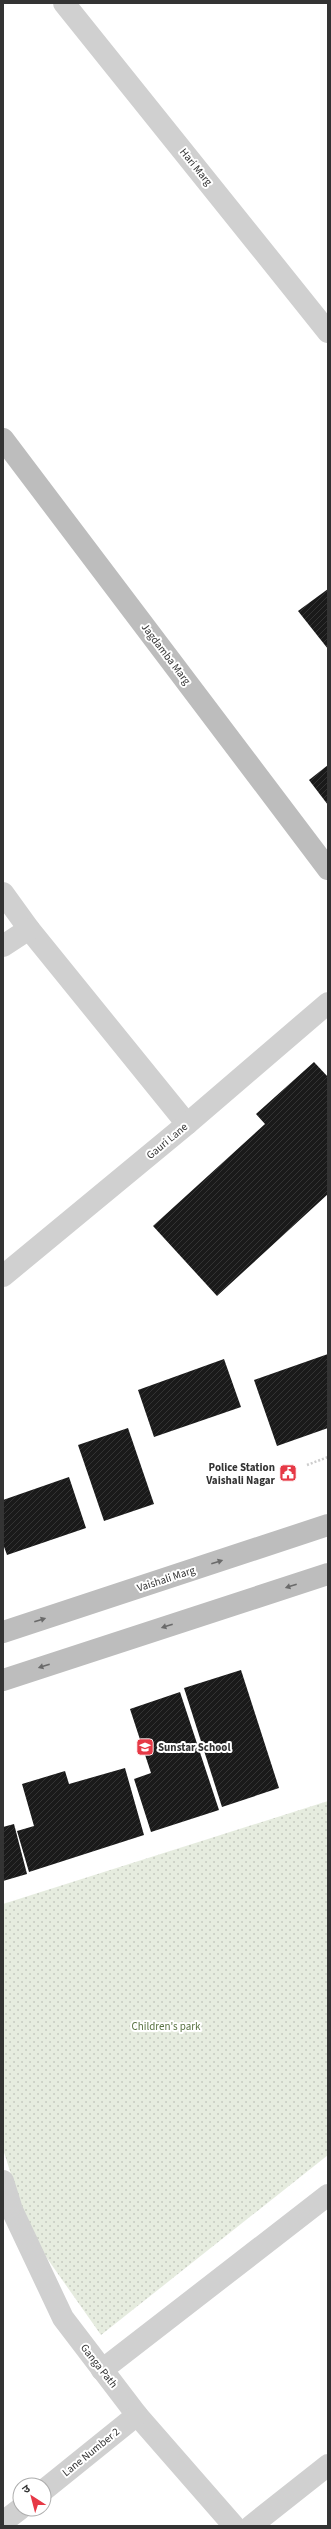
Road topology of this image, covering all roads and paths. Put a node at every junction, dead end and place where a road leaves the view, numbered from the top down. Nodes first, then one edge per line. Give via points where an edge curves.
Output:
1 (64, 3) edge
2 (328, 332) edge
3 (3, 439) edge
4 (328, 869) edge
5 (3, 893) edge
6 (29, 929) junction
7 (3, 946) edge
8 (328, 1003) edge
9 (187, 1124) junction
10 (3, 1276) edge
11 (328, 1457) edge
12 (307, 1465) dead end
13 (328, 1525) edge
14 (328, 1574) edge
15 (3, 1632) edge
16 (3, 1680) edge
17 (3, 2181) edge
18 (328, 2195) edge
19 (102, 2370) junction
20 (137, 2415) junction
21 (328, 2465) edge
22 (52, 2484) edge
23 (12, 2515) edge
24 (3, 2522) edge
25 (234, 2526) edge
26 (251, 2526) edge

1 - 2 street, Hari Marg
3 - 4 street, Jagdamba Marg
5 - 6 street
6 - 7 street
6 - 9 street
8 - 9 street, Gauri Lane
9 - 10 street, Gauri Lane
11 - 12 path
15 -> 13 street, Vaishali Marg
14 -> 16 street
17 - 19 street, Ganga Path via 12,2210 63,2318
18 - 19 street
19 - 20 street, Ganga Path
20 - 22 street, Lane Number 2
20 - 25 street, Ganga Path
21 - 26 street
23 - 24 street

